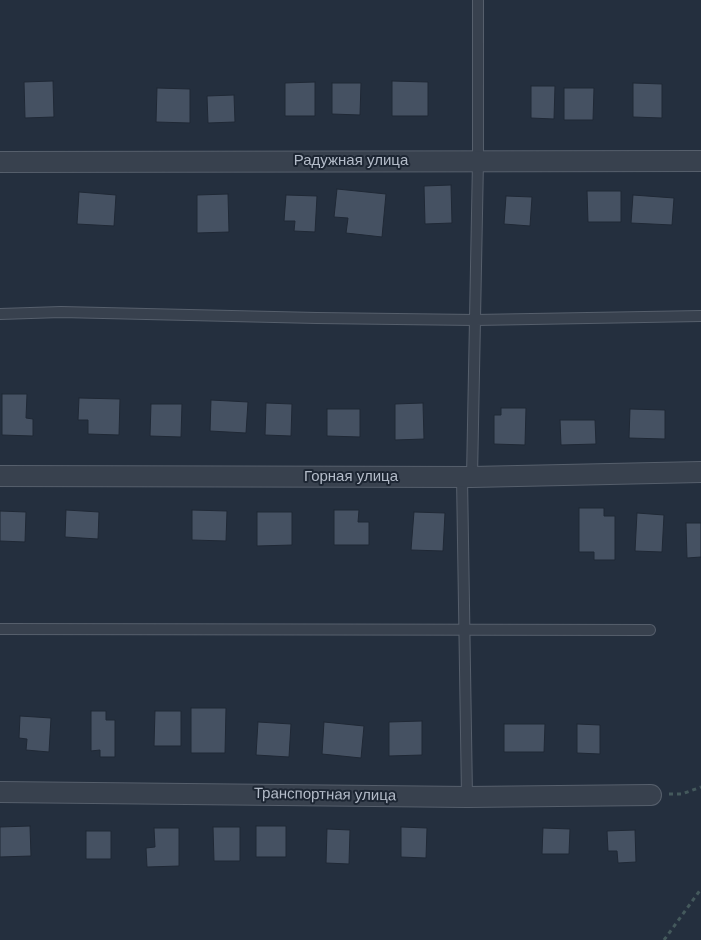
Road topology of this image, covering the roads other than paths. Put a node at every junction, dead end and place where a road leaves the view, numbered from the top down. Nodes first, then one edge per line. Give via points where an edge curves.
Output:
1 (478, 0) edge
2 (478, 161) junction
3 (701, 161) edge
4 (0, 162) edge
5 (0, 314) edge
6 (701, 316) edge
7 (475, 320) junction
8 (701, 472) edge
9 (0, 476) edge
10 (467, 477) junction
11 (0, 629) edge
12 (464, 629) junction
13 (650, 630) dead end
14 (0, 792) edge
15 (467, 796) junction
16 (651, 796) road end

1 - 2 lane
2 - 3 street, Радужная улица
2 - 4 street, Радужная улица
2 - 7 lane
5 - 7 lane via 61,312
6 - 7 lane
7 - 10 lane
8 - 10 street, Горная улица
9 - 10 street, Горная улица
10 - 12 lane
11 - 12 lane
12 - 13 lane
12 - 15 lane
14 - 15 street, Транспортная улица
15 - 16 street, Транспортная улица

